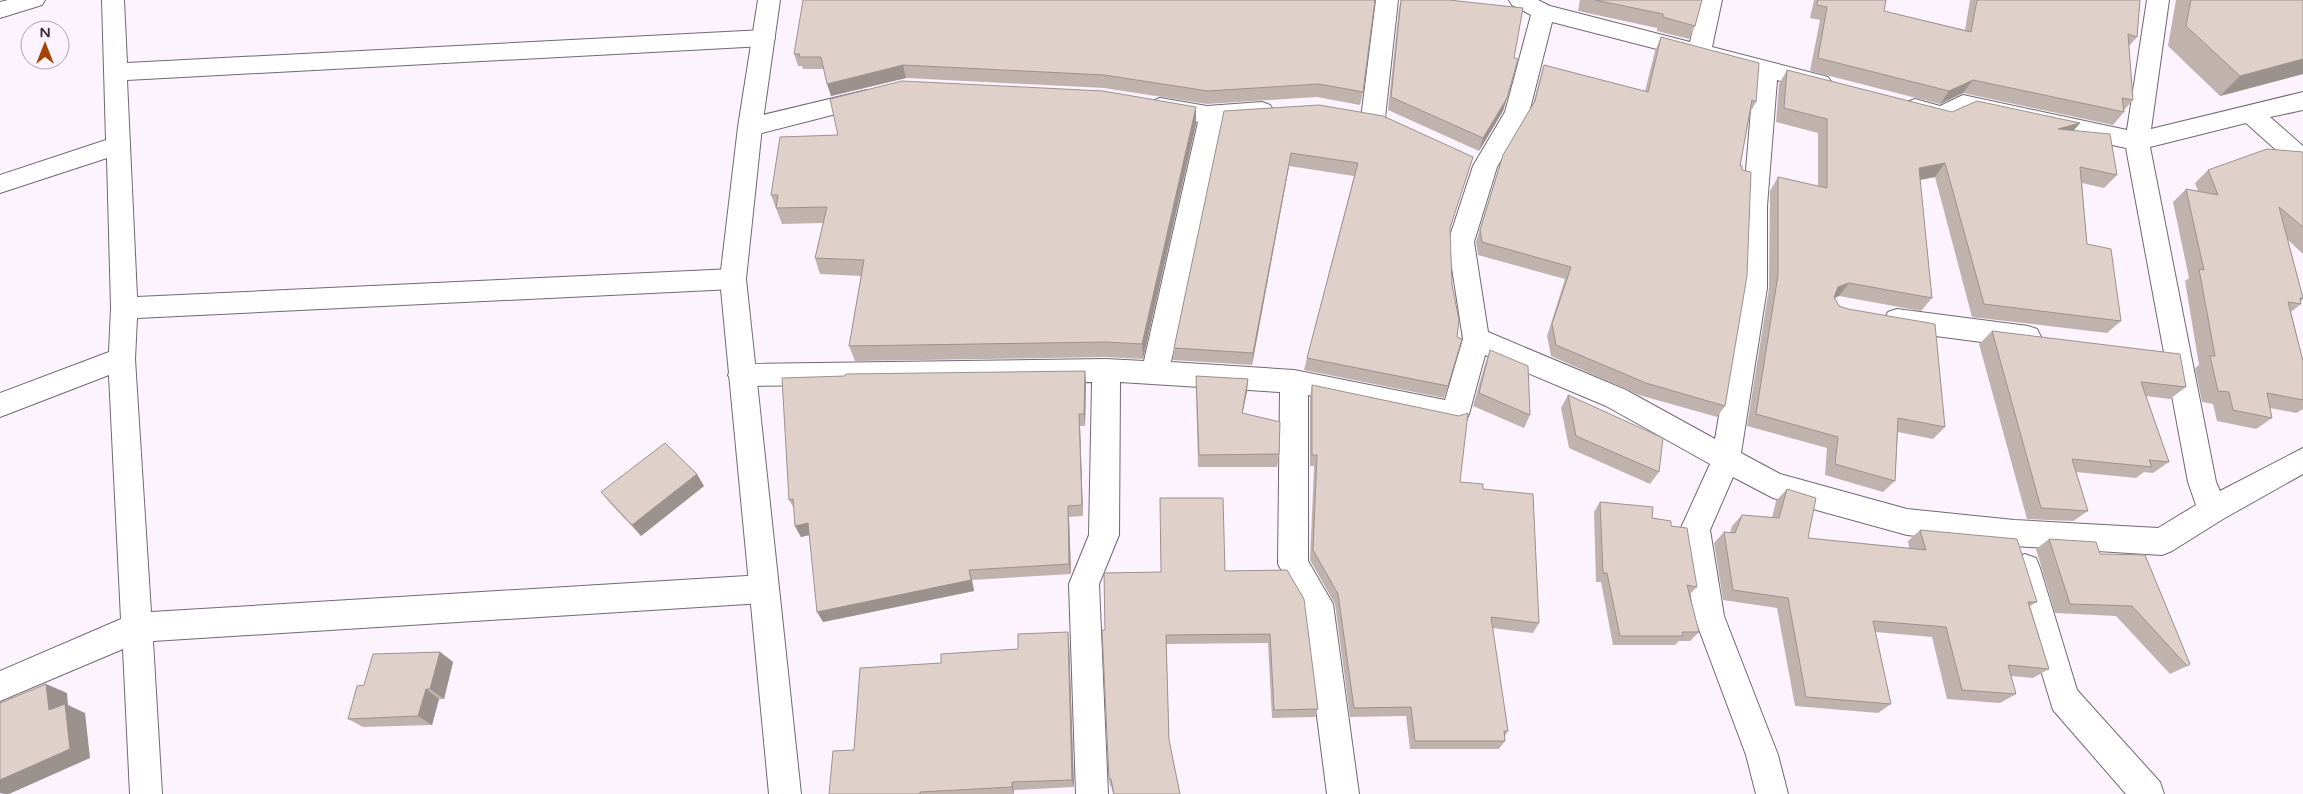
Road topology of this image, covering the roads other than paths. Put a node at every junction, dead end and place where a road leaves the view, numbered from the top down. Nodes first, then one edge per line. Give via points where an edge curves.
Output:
1 (34, 0) edge
2 (113, 0) edge
3 (770, 0) edge
4 (1387, 0) edge
5 (1520, 0) edge
6 (1711, 0) edge
7 (2150, 3) edge
8 (0, 10) edge
9 (1543, 12) junction
10 (764, 38) junction
11 (1699, 52) junction
12 (1766, 69) junction
13 (114, 72) junction
14 (1840, 88) edge
15 (888, 93) edge
16 (2303, 101) edge
17 (1896, 103) edge
18 (1142, 104) edge
19 (1279, 110) edge
20 (1212, 114) junction
21 (2251, 114) junction
22 (1374, 119) edge
23 (750, 127) junction
24 (2137, 142) junction
25 (117, 145) junction
26 (2303, 160) edge
27 (0, 184) edge
28 (733, 279) junction
29 (124, 308) junction
30 (1878, 316) edge
31 (1476, 339) junction
32 (2051, 340) edge
33 (122, 359) junction
34 (1106, 370) junction
35 (1155, 373) junction
36 (742, 375) junction
37 (1294, 381) junction
38 (0, 405) edge
39 (1726, 460) junction
40 (2303, 460) edge
41 (2213, 510) junction
42 (2014, 533) junction
43 (763, 589) junction
44 (138, 627) junction
45 (0, 686) edge
46 (146, 794) edge
47 (785, 794) edge
48 (1092, 794) edge
49 (1343, 794) edge
50 (1772, 794) edge
51 (2148, 794) edge

1 - 8 street
2 - 13 street
3 - 10 street
4 - 22 street
5 - 9 street
6 - 11 street
7 - 24 street
9 - 11 street
9 - 31 street via 1517,113 1476,162 1461,242
10 - 13 street
10 - 23 street
11 - 12 street
12 - 14 street
12 - 39 street via 1755,206 1754,288
13 - 25 street
15 - 23 street
16 - 21 street
17 - 24 street via 1942,115 1963,104
18 - 20 street
19 - 20 street
20 - 35 street
21 - 24 street
21 - 26 street
23 - 28 street
24 - 41 street via 2166,354
25 - 27 street
25 - 29 street
28 - 29 street
28 - 36 street
29 - 33 street
30 - 32 street
31 - 37 street via 1455,414
31 - 39 street via 1616,398
33 - 38 street
33 - 44 street
34 - 35 street
34 - 36 street
34 - 48 street via 1104,535 1084,584
35 - 37 street
36 - 43 street
37 - 49 street via 1293,564 1318,604
39 - 42 street via 1773,485 1907,522
39 - 50 street via 1695,530 1709,616 1762,755
40 - 41 street
41 - 42 street via 2162,542
42 - 51 street via 2064,699
43 - 44 street
43 - 47 street
44 - 45 street
44 - 46 street

